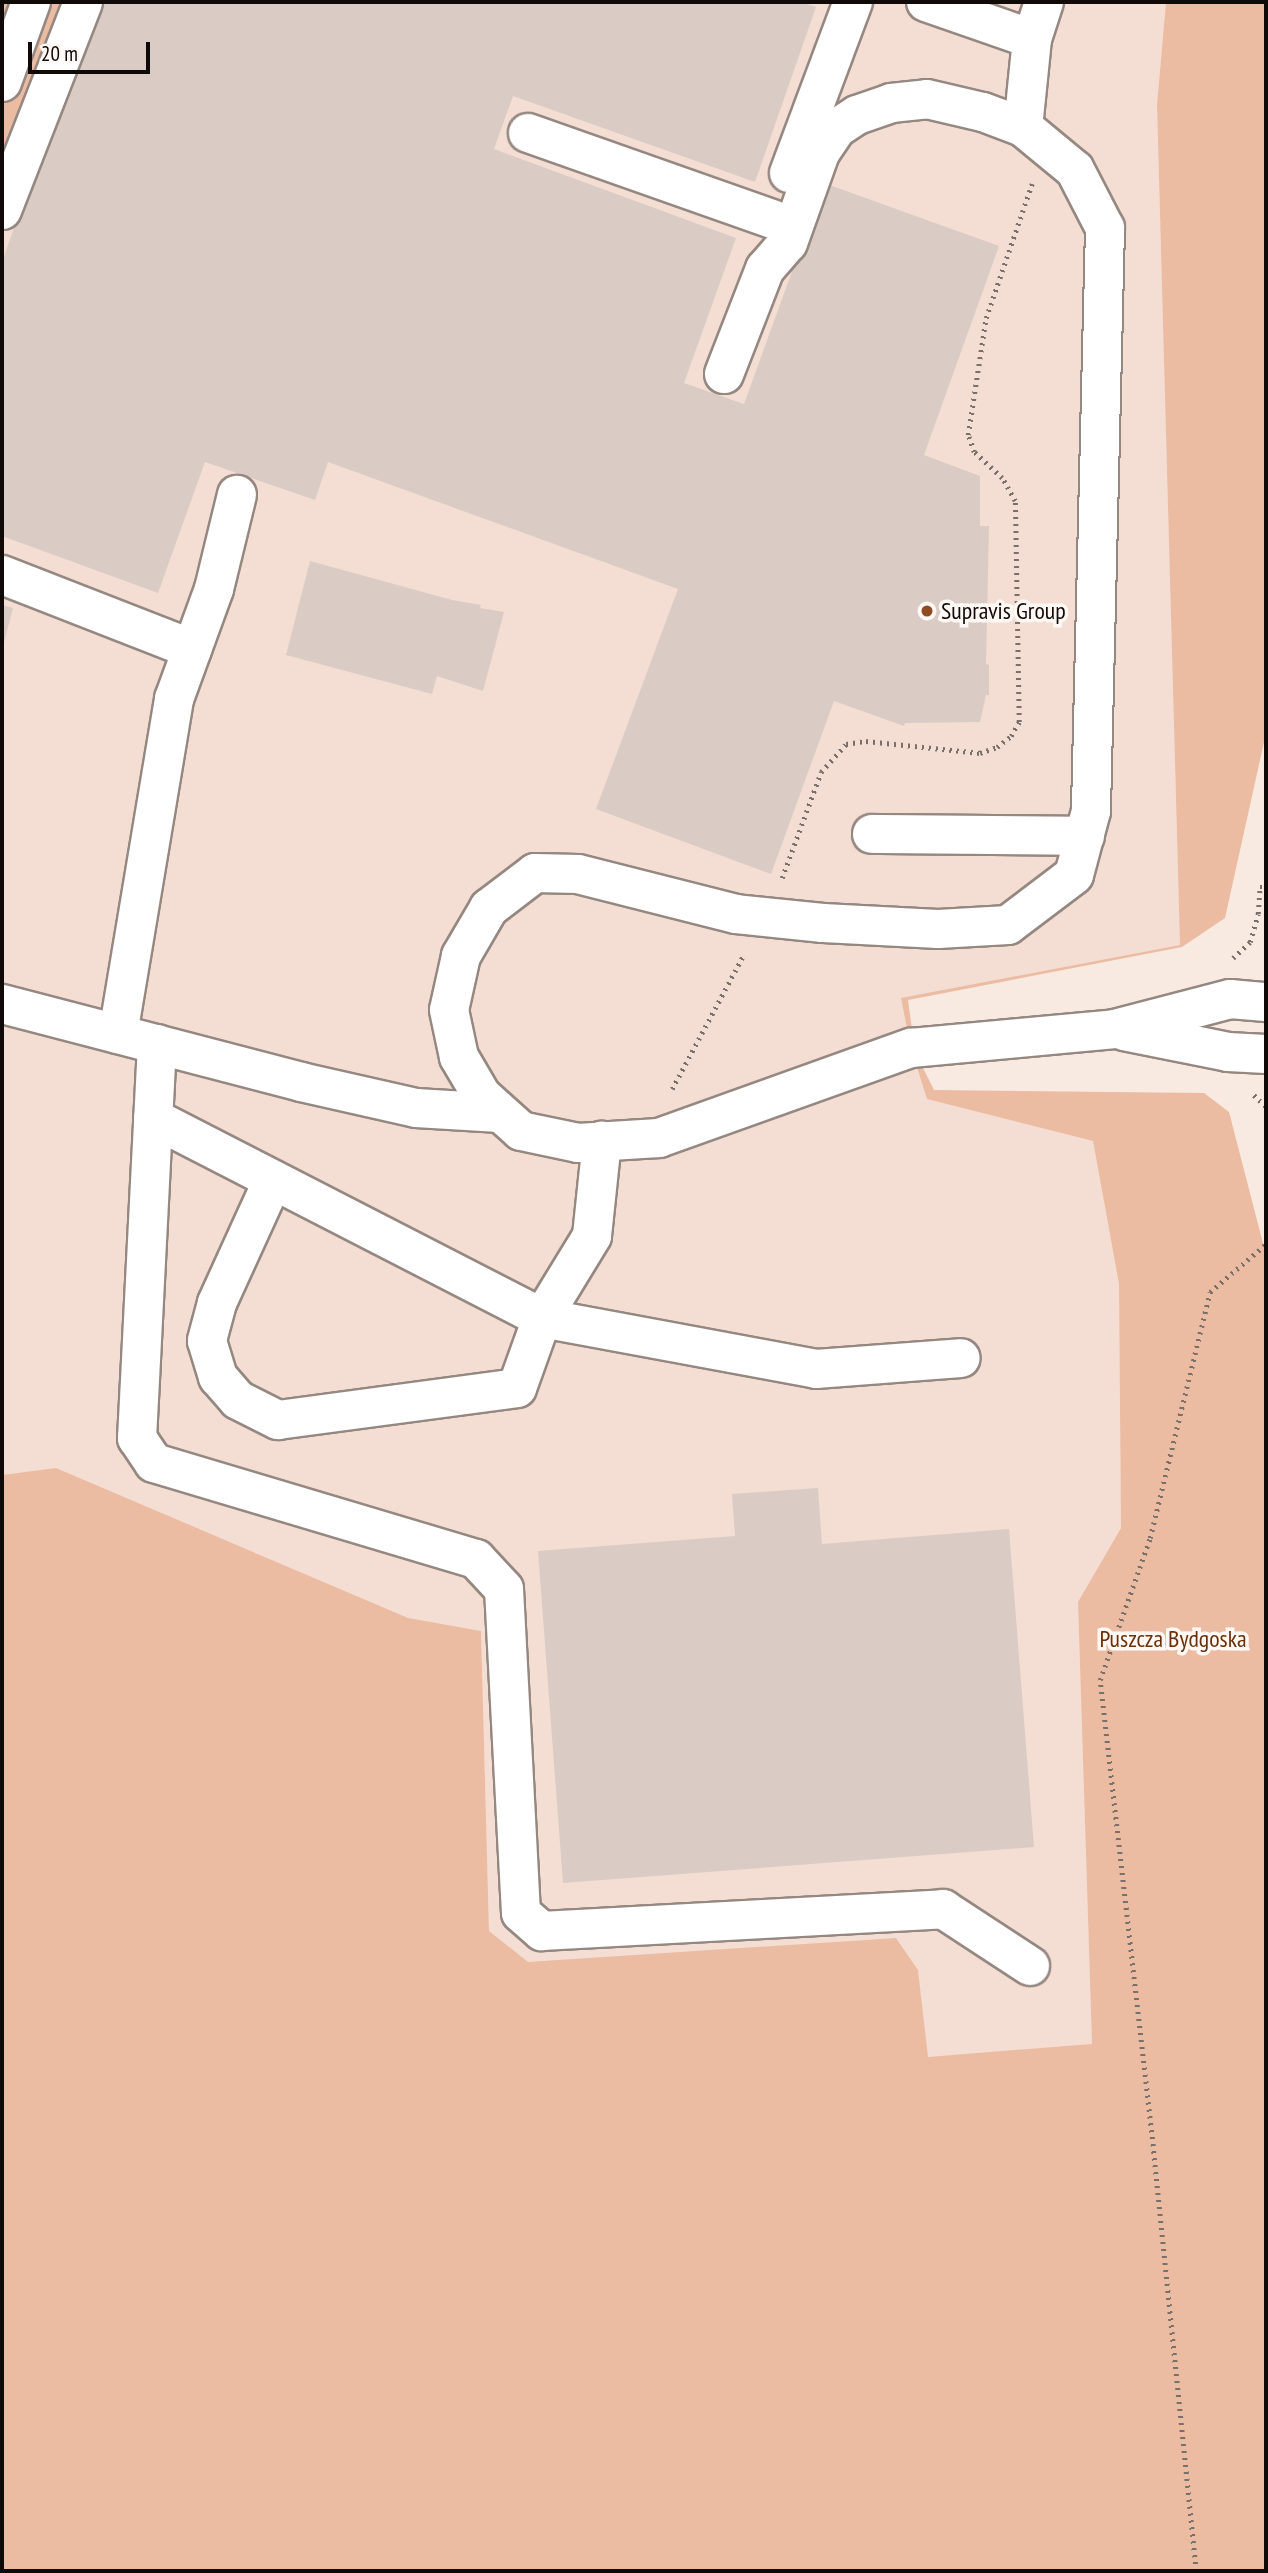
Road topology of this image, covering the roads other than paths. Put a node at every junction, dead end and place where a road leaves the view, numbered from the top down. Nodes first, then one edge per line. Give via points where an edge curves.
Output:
1 (30, 2) edge
2 (83, 2) edge
3 (853, 2) edge
4 (926, 2) edge
5 (1044, 2) edge
6 (1032, 39) junction
7 (2, 82) edge
8 (528, 133) dead end
9 (1036, 138) junction
10 (2, 210) edge
11 (772, 219) junction
12 (765, 270) junction
13 (724, 374) dead end
14 (237, 495) dead end
15 (2, 575) edge
16 (192, 649) junction
17 (872, 834) dead end
18 (1085, 836) junction
19 (1266, 1002) edge
20 (2, 1004) edge
21 (1115, 1029) junction
22 (118, 1034) junction
23 (157, 1044) junction
24 (1266, 1054) edge
25 (500, 1112) junction
26 (153, 1118) junction
27 (602, 1142) junction
28 (273, 1180) junction
29 (542, 1318) junction
30 (961, 1358) dead end
31 (1030, 1966) dead end

1 - 7 lane
2 - 10 lane
3 - 11 lane
4 - 6 lane
5 - 6 lane
6 - 9 lane
8 - 11 lane
9 - 12 lane via 983,112 927,99 891,103 857,115 837,128 820,153 788,243
9 - 18 lane via 1075,170 1105,228 1091,811
11 - 12 lane via 766,233
12 - 13 lane
14 - 16 lane via 214,589
15 - 16 lane
16 - 22 lane via 174,699
17 - 18 lane
18 - 25 lane via 1074,875 1008,925 938,929 736,914 578,874 535,873 489,908 461,956 449,1010 459,1057 482,1097
19 - 21 lane via 1230,999
20 - 22 lane
21 - 24 lane via 1228,1052
21 - 27 lane via 911,1048 659,1138
22 - 23 lane
23 - 25 lane via 416,1108
23 - 26 lane
25 - 27 lane via 521,1131 578,1143
26 - 28 lane
26 - 31 lane via 137,1438 154,1463 476,1559 504,1589 521,1913 542,1931 943,1909
27 - 29 lane via 592,1236
28 - 29 lane
28 - 29 lane via 216,1303 207,1341 218,1377 238,1400 278,1420 517,1388
29 - 30 lane via 816,1370

